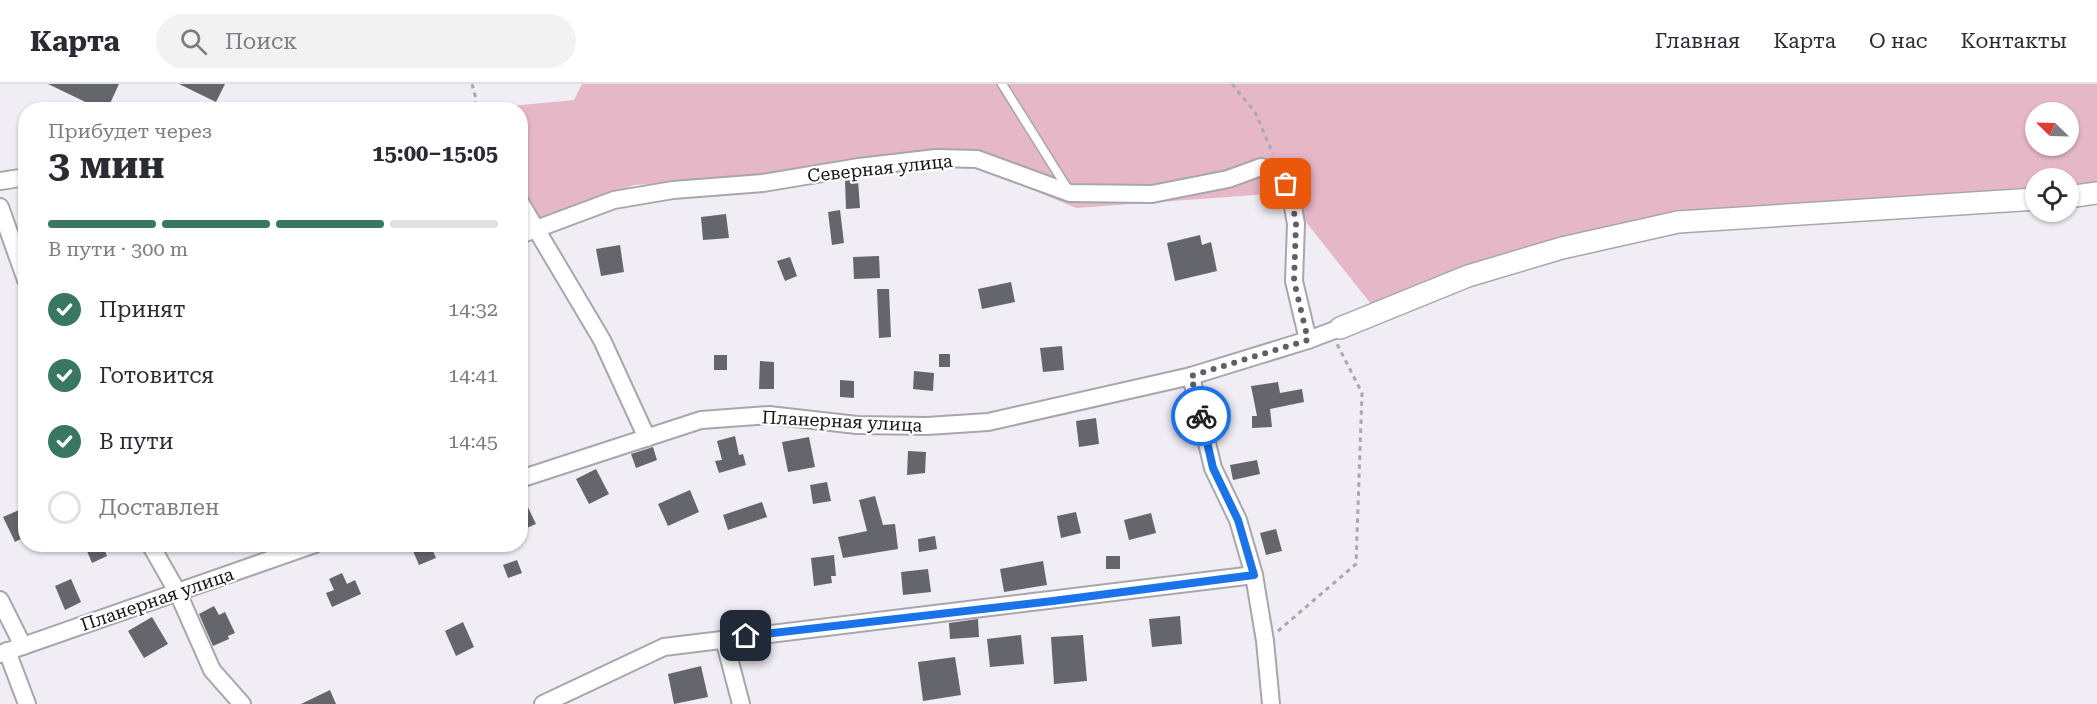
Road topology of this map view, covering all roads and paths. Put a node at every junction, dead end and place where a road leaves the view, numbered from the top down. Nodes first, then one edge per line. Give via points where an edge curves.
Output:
1 (472, 84) edge
2 (1002, 84) edge
3 (1232, 84) edge
4 (475, 102) edge
5 (1281, 172) junction
6 (18, 179) edge
7 (0, 185) edge
8 (1070, 193) junction
9 (2097, 193) edge
10 (2079, 195) edge
11 (2025, 200) edge
12 (0, 207) edge
13 (528, 232) edge
14 (18, 258) edge
15 (1335, 330) junction
16 (1308, 340) junction
17 (1191, 376) junction
18 (647, 438) junction
19 (528, 476) edge
20 (155, 552) edge
21 (293, 552) edge
22 (1254, 575) junction
23 (178, 593) junction
24 (0, 600) edge
25 (724, 639) junction
26 (1265, 641) junction
27 (10, 650) edge
28 (27, 704) edge
29 (242, 704) edge
30 (543, 704) edge
31 (741, 704) edge
32 (1271, 704) edge

1 - 4 path
2 - 8 lane
3 - 5 path via 1255,112
5 - 8 street, Северная улица via 1261,167 1228,179 1152,194
5 - 16 street via 1291,195 1296,224 1294,281
6 - 7 street
8 - 13 street, Северная улица via 977,159 936,159 763,183 673,189 614,200
9 - 10 street
11 - 15 street via 1678,222 1562,248 1468,276
12 - 14 street
13 - 18 street via 602,340
15 - 16 street, Планерная улица
15 - 26 path via 1362,393 1356,564
16 - 17 street, Планерная улица
17 - 18 street, Планерная улица via 988,422 857,425 769,415 701,420
17 - 22 street via 1213,468 1238,520
18 - 19 street, Планерная улица
20 - 23 street
21 - 23 street, Планерная улица
22 - 25 street
22 - 26 street
23 - 27 street, Планерная улица
23 - 29 street via 212,670
24 - 27 street
25 - 30 street via 664,647
25 - 31 street
26 - 32 street
27 - 28 street

